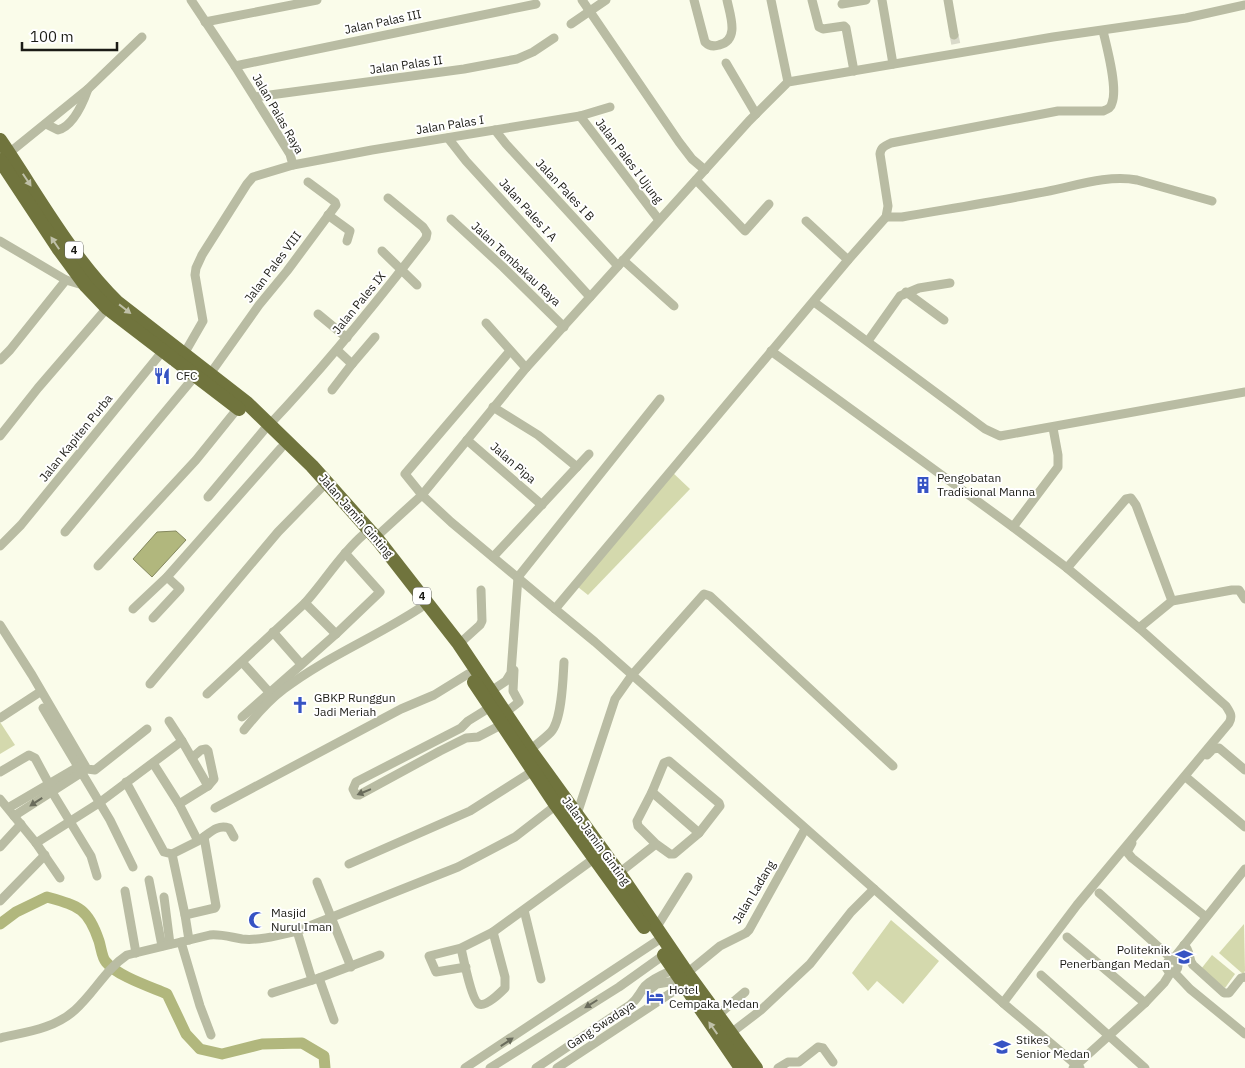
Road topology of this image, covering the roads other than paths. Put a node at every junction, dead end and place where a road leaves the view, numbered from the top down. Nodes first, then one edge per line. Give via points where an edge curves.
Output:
1 (191, 0) edge
2 (317, 0) edge
3 (582, 0) edge
4 (606, 0) edge
5 (694, 0) edge
6 (727, 0) edge
7 (771, 0) edge
8 (812, 0) edge
9 (866, 0) edge
10 (882, 0) edge
11 (948, 0) edge
12 (536, 4) dead end
13 (842, 4) dead end
14 (1245, 5) edge
15 (590, 11) junction
16 (205, 22) junction
17 (571, 24) dead end
18 (1104, 31) junction
19 (954, 35) tunnel mouth
20 (142, 37) dead end
21 (554, 38) dead end
22 (726, 62) dead end
23 (893, 64) junction
24 (235, 66) junction
25 (854, 71) junction
26 (788, 82) junction
27 (88, 89) junction
28 (255, 97) junction
29 (610, 107) dead end
30 (756, 114) junction
31 (580, 116) junction
32 (46, 124) junction
33 (495, 130) junction
34 (448, 138) junction
35 (0, 140) edge
36 (5, 157) edge
37 (293, 165) junction
38 (704, 170) junction
39 (696, 180) junction
40 (308, 182) dead end
41 (388, 198) dead end
42 (1212, 201) dead end
43 (769, 204) dead end
44 (328, 215) junction
45 (886, 217) junction
46 (451, 219) dead end
47 (659, 220) junction
48 (806, 221) dead end
49 (0, 241) edge
50 (347, 241) dead end
51 (382, 251) dead end
52 (848, 260) junction
53 (620, 263) junction
54 (402, 270) junction
55 (66, 280) junction
56 (417, 284) dead end
57 (950, 284) dead end
58 (86, 286) junction
59 (906, 292) junction
60 (590, 298) junction
61 (814, 302) junction
62 (674, 306) dead end
63 (107, 308) junction
64 (318, 314) dead end
65 (944, 320) dead end
66 (486, 323) dead end
67 (564, 327) junction
68 (375, 337) dead end
69 (347, 338) junction
70 (868, 341) junction
71 (166, 347) junction
72 (337, 350) junction
73 (510, 351) junction
74 (771, 351) junction
75 (184, 354) junction
76 (0, 360) edge
77 (352, 364) junction
78 (526, 368) junction
79 (210, 374) junction
80 (195, 376) junction
81 (332, 390) dead end
82 (1245, 392) edge
83 (660, 399) dead end
84 (494, 407) junction
85 (238, 408) junction
86 (267, 427) junction
87 (1053, 428) junction
88 (0, 436) edge
89 (467, 440) junction
90 (281, 448) junction
91 (589, 454) dead end
92 (577, 467) junction
93 (322, 488) junction
94 (422, 495) junction
95 (208, 497) dead end
96 (542, 505) junction
97 (1013, 527) junction
98 (64, 532) dead end
99 (372, 539) junction
100 (0, 546) edge
101 (346, 553) junction
102 (493, 557) junction
103 (98, 566) dead end
104 (1067, 568) junction
105 (167, 576) junction
106 (520, 579) junction
107 (481, 590) dead end
108 (1245, 599) edge
109 (1172, 601) junction
110 (305, 604) junction
111 (420, 608) junction
112 (134, 609) dead end
113 (556, 610) junction
114 (152, 618) dead end
115 (1, 628) edge
116 (1139, 628) junction
117 (273, 632) junction
118 (336, 634) junction
119 (459, 644) junction
120 (242, 662) junction
121 (564, 662) dead end
122 (301, 664) junction
123 (468, 674) junction
124 (632, 675) junction
125 (150, 684) dead end
126 (491, 691) junction
127 (40, 692) junction
128 (269, 692) junction
129 (207, 694) dead end
130 (43, 708) dead end
131 (490, 708) junction
132 (242, 717) dead end
133 (0, 718) edge
134 (503, 719) junction
135 (169, 722) dead end
136 (461, 728) junction
137 (147, 729) dead end
138 (244, 730) dead end
139 (466, 738) junction
140 (182, 741) junction
141 (435, 742) junction
142 (440, 750) junction
143 (530, 750) junction
144 (416, 752) junction
145 (192, 758) junction
146 (421, 761) junction
147 (394, 762) junction
148 (153, 763) junction
149 (893, 766) dead end
150 (82, 768) junction
151 (1245, 770) edge
152 (533, 771) junction
153 (0, 772) edge
154 (376, 772) junction
155 (400, 773) junction
156 (1187, 778) junction
157 (126, 782) junction
158 (381, 784) junction
159 (208, 786) junction
160 (50, 788) junction
161 (652, 792) junction
162 (0, 799) edge
163 (560, 802) junction
164 (99, 803) junction
165 (179, 804) junction
166 (215, 808) dead end
167 (11, 812) junction
168 (577, 814) junction
169 (70, 822) junction
170 (20, 824) junction
171 (1245, 827) edge
172 (805, 829) junction
173 (700, 833) junction
174 (234, 836) dead end
175 (201, 839) junction
176 (36, 843) junction
177 (656, 844) junction
178 (0, 847) edge
179 (172, 854) junction
180 (45, 855) junction
181 (595, 858) junction
182 (349, 864) dead end
183 (133, 867) dead end
184 (619, 873) junction
185 (1243, 875) edge
186 (97, 876) dead end
187 (688, 877) dead end
188 (60, 878) dead end
189 (149, 880) dead end
190 (317, 882) dead end
191 (874, 889) junction
192 (125, 891) dead end
193 (1099, 892) dead end
194 (164, 897) dead end
195 (0, 902) edge
196 (524, 910) junction
197 (186, 915) junction
198 (1206, 917) junction
199 (331, 918) junction
200 (297, 931) junction
201 (493, 932) junction
202 (658, 936) junction
203 (1067, 937) dead end
204 (185, 941) junction
205 (166, 945) junction
206 (1184, 945) junction
207 (461, 948) junction
208 (668, 952) junction
209 (136, 953) junction
210 (380, 955) dead end
211 (1172, 959) junction
212 (628, 961) junction
213 (351, 967) junction
214 (466, 967) junction
215 (1172, 972) junction
216 (638, 973) junction
217 (609, 974) junction
218 (1041, 975) dead end
219 (681, 977) junction
220 (1245, 978) edge
221 (316, 979) junction
222 (541, 979) dead end
223 (619, 987) junction
224 (746, 992) dead end
225 (272, 993) dead end
226 (1003, 1003) junction
227 (1146, 1003) junction
228 (718, 1015) junction
229 (334, 1020) dead end
230 (731, 1033) junction
231 (1245, 1034) edge
232 (211, 1035) dead end
233 (1109, 1035) junction
234 (0, 1038) edge
235 (833, 1062) dead end
236 (738, 1067) edge
237 (1077, 1067) edge
238 (465, 1068) edge
239 (490, 1068) edge
240 (536, 1068) edge
241 (558, 1068) edge
242 (756, 1068) edge
243 (778, 1068) edge
244 (1145, 1068) edge

1 - 16 street, Jalan Palas Raya
2 - 16 street
3 - 15 street
4 - 15 street
5 - 6 street via 705,42 712,46 729,41 732,36
7 - 26 street
8 - 25 street via 819,27 846,28
9 - 13 street
10 - 23 street
11 - 19 street
12 - 24 street, Jalan Palas III
14 - 18 street
15 - 17 street
15 - 38 street via 678,142
16 - 24 street, Jalan Palas Raya
18 - 23 street via 957,49
18 - 45 street via 1113,85 1109,108 1104,111 1058,111 885,146 880,154 888,206
20 - 27 street
21 - 28 street, Jalan Palas II via 533,52 499,63
22 - 30 street
23 - 25 street
24 - 28 street, Jalan Palas Raya
25 - 26 street
26 - 30 street
27 - 32 street
27 - 32 street via 80,108 66,127 58,130
28 - 37 street, Jalan Palas Raya via 290,154
29 - 31 street, Jalan Palas I
30 - 38 street
31 - 33 street, Jalan Palas I
31 - 47 street, Jalan Pales I Ujung
32 - 36 street
33 - 34 street, Jalan Palas I
33 - 53 street, Jalan Pales I B
34 - 37 street, Jalan Palas I
34 - 60 street, Jalan Pales I A
35 - 36 highway, Jalan Jamin Ginting / 4
58 -> 36 highway, Jalan Jamin Ginting / 4
36 -> 71 highway, Jalan Jamin Ginting / 4 via 91,275
37 - 75 street, Jalan Palas Raya via 253,177 202,255 195,275 203,321
38 - 39 street
39 - 43 street via 745,231
39 - 47 street
40 - 44 street via 335,202
41 - 54 street, Jalan Pales IX via 427,232
42 - 45 street via 1124,179 902,217
44 - 50 street via 350,231
44 - 79 street, Jalan Pales VIII
45 - 52 street
46 - 67 street, Jalan Tembakau Raya
47 - 53 street
48 - 52 street
49 - 55 street
51 - 54 street
52 - 61 street
53 - 60 street
53 - 62 street, Jalan Pales I B
54 - 56 street
54 - 69 street, Jalan Pales IX
55 - 58 street
55 - 76 street
57 - 59 street
58 - 63 highway, Jalan Jamin Ginting / 4
59 - 65 street
59 - 70 street
60 - 67 street
61 - 70 street
61 - 74 street
63 - 71 highway, Jalan Jamin Ginting / 4
63 - 88 street
64 - 69 street
66 - 73 street
67 - 78 street
68 - 77 street
69 - 72 street, Jalan Pales IX
70 - 87 street via 995,434 1009,436
71 - 75 highway, Jalan Jamin Ginting / 4
71 - 80 highway, Jalan Jamin Ginting / 4
71 - 100 street, Jalan Kapiten Purba via 21,525
72 - 77 street
72 - 86 street, Jalan Pales IX
73 - 78 street
73 - 94 street via 405,472
74 - 97 street
74 - 113 street
75 - 79 highway, Jalan Jamin Ginting / 4
77 - 81 street
78 - 84 street
79 - 86 highway, Jalan Jamin Ginting / 4 via 247,403
80 - 85 highway, Jalan Jamin Ginting / 4
80 - 98 street
82 - 87 street
83 - 106 street
84 - 89 street
84 - 92 street via 538,435
85 - 86 highway, Jalan Jamin Ginting / 4
85 - 103 street via 196,460
86 - 90 highway, Jalan Jamin Ginting / 4
86 - 95 street, Jalan Pales IX
86 - 99 highway, Jalan Jamin Ginting / 4 via 312,466
87 - 97 street via 1058,467
89 - 94 street
89 - 96 street, Jalan Pipa
90 - 93 highway, Jalan Jamin Ginting / 4
90 - 105 street
91 - 92 street
92 - 96 street
93 - 99 highway, Jalan Jamin Ginting / 4
93 - 125 street via 278,532
94 - 99 street
94 - 102 street
96 - 102 street
97 - 104 street
99 - 101 street
99 - 111 highway, Jalan Jamin Ginting / 4
99 - 119 highway, Jalan Jamin Ginting / 4
101 - 110 street
101 - 118 street via 380,592
102 - 106 street
104 - 109 street via 1126,499 1131,498
104 - 116 street
105 - 112 street
105 - 114 street via 180,588
106 - 113 street
106 - 126 street via 511,673 506,681
106 - 134 street via 513,689 519,702
107 - 119 street via 480,625
108 - 109 street via 1238,590 1232,590
109 - 116 street
110 - 117 street
110 - 118 street
111 - 123 highway, Jalan Jamin Ginting / 4
111 - 138 street via 298,679 271,700
113 - 124 street
115 - 127 street
116 - 226 street via 1226,706 1231,718 1077,905
117 - 120 street
117 - 122 street
118 - 122 street
119 - 126 highway, Jalan Jamin Ginting / 4
120 - 128 street
120 - 129 street
121 - 143 street via 556,724
122 - 128 street
123 - 131 highway, Jalan Jamin Ginting / 4
123 - 166 street via 434,695
124 - 149 street via 702,595 708,595
124 - 168 street via 615,699
124 - 172 street
126 - 134 highway, Jalan Jamin Ginting / 4
127 - 133 street
127 - 150 street
128 - 132 street
130 - 150 street
131 - 134 highway, Jalan Jamin Ginting / 4
131 - 136 street
134 - 139 street via 478,737
134 - 143 highway, Jalan Jamin Ginting / 4
134 - 152 highway, Jalan Jamin Ginting / 4
135 - 140 street
136 - 139 street
136 - 141 street
137 - 150 street via 95,770
139 - 142 street
140 - 145 street
140 - 148 street
141 - 142 street
141 - 144 street
142 - 146 street
143 - 163 highway, Jalan Jamin Ginting / 4
144 - 146 street
144 - 147 street
145 - 159 street
145 - 159 street via 201,750 208,751 214,777
146 - 155 street
147 - 154 street
147 - 155 street
148 - 157 street
148 - 165 street
150 - 160 street
150 - 164 street
151 - 156 street via 1216,748
152 - 163 highway, Jalan Jamin Ginting / 4
152 - 182 street via 470,811
153 - 160 street via 29,755 35,758
154 - 158 street
158 -> 154 street via 358,795 353,789 356,782
155 - 158 street
156 - 171 street
156 - 198 street via 1127,852
157 - 164 street
157 - 179 street via 164,852
159 - 165 street
160 - 167 street
160 - 169 street
161 - 173 street
161 - 173 street via 664,764 669,761 719,803 719,810
161 - 177 street via 637,822
162 - 167 street
163 - 168 highway, Jalan Jamin Ginting / 4
163 - 181 highway, Jalan Jamin Ginting / 4
163 - 199 street via 493,850
164 - 169 street
164 - 183 street
165 - 175 street
167 - 170 street
168 - 184 highway, Jalan Jamin Ginting / 4
169 - 176 street
169 - 186 street via 91,856
170 - 176 street
170 - 178 street
172 - 191 street
172 - 219 street, Jalan Ladang via 749,930 720,946
173 - 177 street via 672,855
174 - 175 street via 229,828 222,827
175 - 179 street
175 - 197 street via 216,906
176 - 180 street
177 - 184 street
179 - 197 street
180 - 188 street
180 - 195 street
181 - 196 street
181 - 202 highway, Jalan Jamin Ginting / 4
184 - 202 highway, Jalan Jamin Ginting / 4
185 - 198 street
187 - 202 street
189 - 205 street
190 - 199 street
191 - 226 street
191 - 230 street via 810,964
192 - 209 street
193 - 211 street
194 - 205 street
196 - 201 street
196 - 222 street
197 - 204 street
198 - 206 street
199 - 200 street
199 - 213 street
200 - 204 street via 243,939 220,934
200 - 221 street
201 - 207 street
201 - 214 street via 505,988 485,1004 479,1004
202 - 208 highway, Jalan Jamin Ginting / 4
202 - 212 street
203 - 227 street
204 - 205 street
204 - 232 street via 200,1006
205 - 209 street
206 - 211 street
206 - 220 street via 1191,963 1224,994
207 - 214 street
207 - 214 street via 424,956 436,972
208 - 216 street
208 - 219 highway, Jalan Jamin Ginting / 4
209 - 234 street via 127,954 117,962 75,1010 49,1027
210 - 213 street
211 - 215 street via 1165,966
212 - 216 street
212 - 217 street
213 - 221 street
215 - 227 street
215 - 231 street
216 - 223 street
217 - 223 street
238 -> 217 street
218 - 233 street
219 - 228 highway, Jalan Jamin Ginting / 4
236 -> 219 highway, Jalan Jamin Ginting / 4
219 - 240 street via 657,984
219 - 241 street, Gang Swadaya
221 - 225 street
221 - 229 street
223 -> 239 street
224 - 228 street
226 - 237 street
227 - 233 street
228 - 230 highway, Jalan Jamin Ginting / 4
230 - 242 highway, Jalan Jamin Ginting / 4
233 - 237 street
233 - 244 street
235 - 243 street via 823,1048 818,1047 799,1062 788,1062

